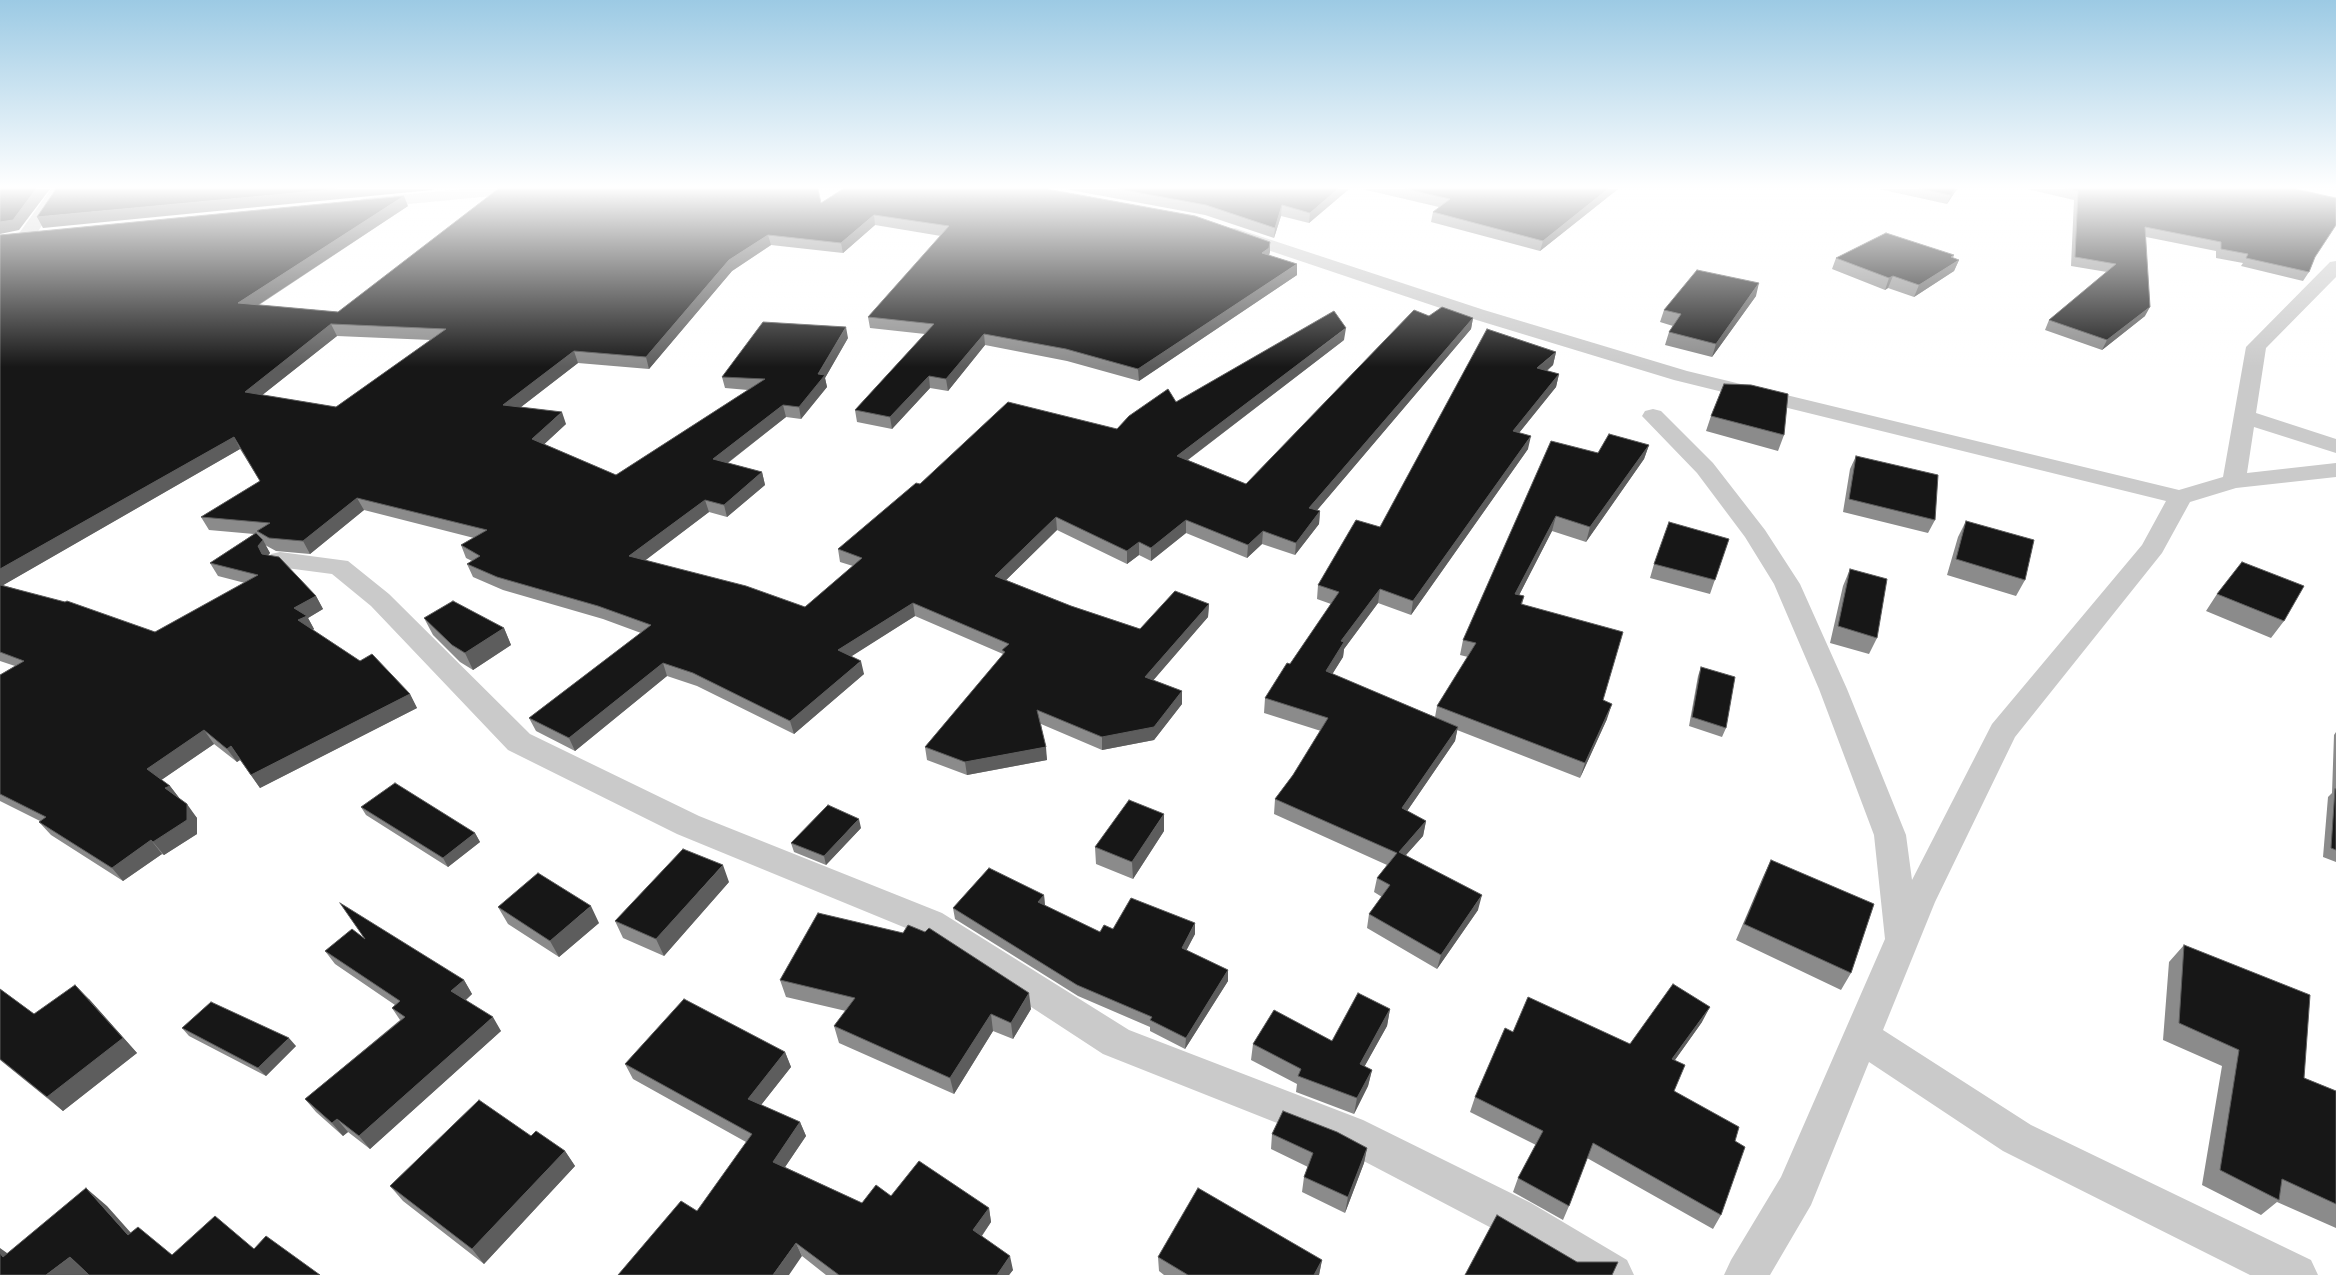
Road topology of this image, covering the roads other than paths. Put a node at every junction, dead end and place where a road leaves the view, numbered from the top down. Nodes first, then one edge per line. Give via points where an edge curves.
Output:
1 (1281, 248) edge
2 (2336, 266) edge
3 (1653, 416) dead end
4 (2245, 417) junction
5 (2336, 446) edge
6 (2336, 470) edge
7 (2234, 482) junction
8 (2180, 497) junction
9 (280, 560) edge
10 (1902, 940) junction
11 (1861, 1036) junction
12 (1612, 1275) edge
13 (1746, 1275) edge
14 (2296, 1275) edge

1 - 8 street via 1477,314 1681,376
2 - 4 street via 2256,347
3 - 10 street via 1705,468 1756,534 1788,584 1890,835
4 - 5 street
4 - 7 street
6 - 7 street
7 - 8 street
8 - 10 street via 2153,548 2003,732
9 - 12 street via 339,567 380,600 519,742 688,825 930,923 1116,1042 1350,1133 1516,1218
10 - 11 street
11 - 13 street via 1796,1191
11 - 14 street via 2018,1138

